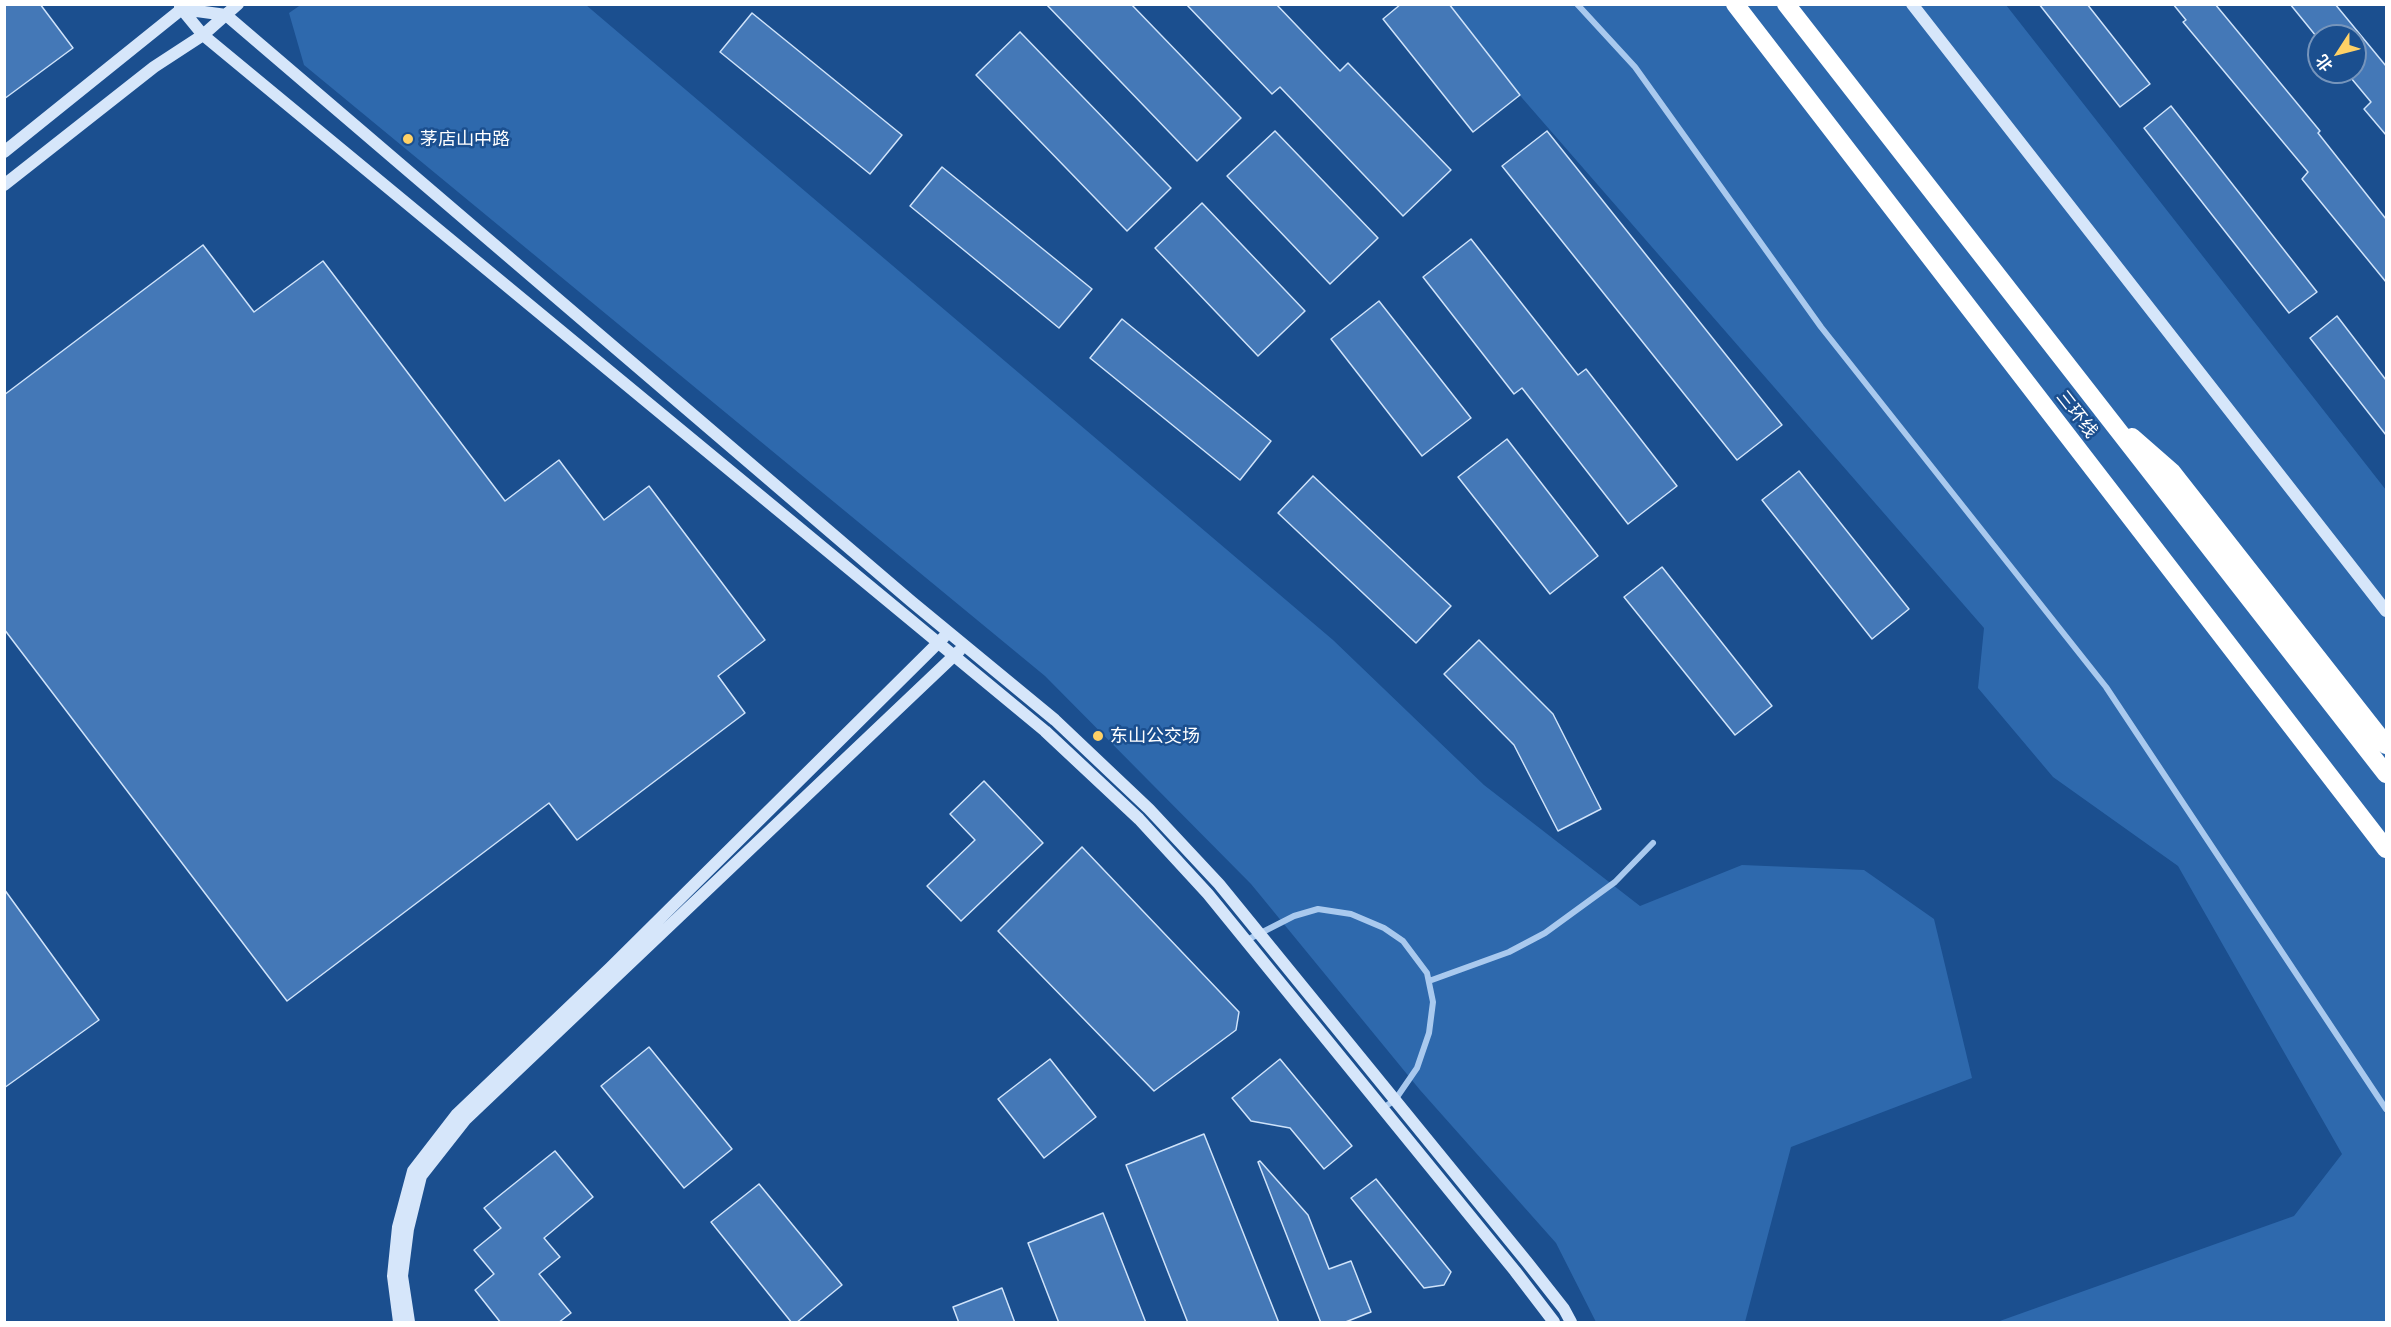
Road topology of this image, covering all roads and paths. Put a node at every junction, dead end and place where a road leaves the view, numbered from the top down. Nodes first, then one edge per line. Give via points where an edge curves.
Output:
1 (238, 4) edge
2 (1577, 4) edge
3 (1735, 4) edge
4 (1786, 4) edge
5 (1912, 4) edge
6 (183, 6) edge
7 (226, 15) junction
8 (203, 35) junction
9 (4, 152) edge
10 (4, 185) edge
11 (2099, 409) junction
12 (2386, 610) edge
13 (949, 632) junction
14 (939, 644) junction
15 (964, 645) junction
16 (954, 656) junction
17 (2386, 745) edge
18 (2386, 774) edge
19 (2350, 802) junction
20 (1653, 843) dead end
21 (2386, 849) edge
22 (2386, 853) edge
23 (1258, 933) junction
24 (1245, 941) junction
25 (1428, 981) junction
26 (1395, 1100) junction
27 (1382, 1108) junction
28 (2386, 1109) edge
29 (399, 1323) edge
30 (409, 1323) edge
31 (1554, 1323) edge
32 (1571, 1323) edge

1 - 7 street
2 - 28 street via 1635,67 1821,327 2106,687
3 - 19 highway, 三环线
4 - 11 highway, 三环线
5 - 12 street
6 - 7 street
6 - 8 street
6 - 9 street
7 - 8 street
7 - 13 street
8 - 10 street via 154,67
8 - 14 street
11 - 17 highway via 2172,472
11 - 18 highway, 三环线
13 - 14 street
13 - 15 street
14 - 16 street
14 - 29 street via 458,1114 412,1171 398,1227 393,1276
15 - 16 street
15 - 23 street via 1055,720 1149,808
16 - 24 street via 1045,731 1139,819
16 - 30 street via 465,1120 421,1176 408,1228 402,1276
19 - 21 highway, 三环线
19 - 22 highway
20 - 25 street via 1615,882 1545,933 1509,952
23 - 24 street
23 - 25 street via 1318,909 1351,914 1403,941 1427,973
23 - 26 street
24 - 27 street
25 - 26 street via 1433,1002 1429,1033 1418,1068
26 - 27 street
26 - 32 street via 1527,1262
27 - 31 street

